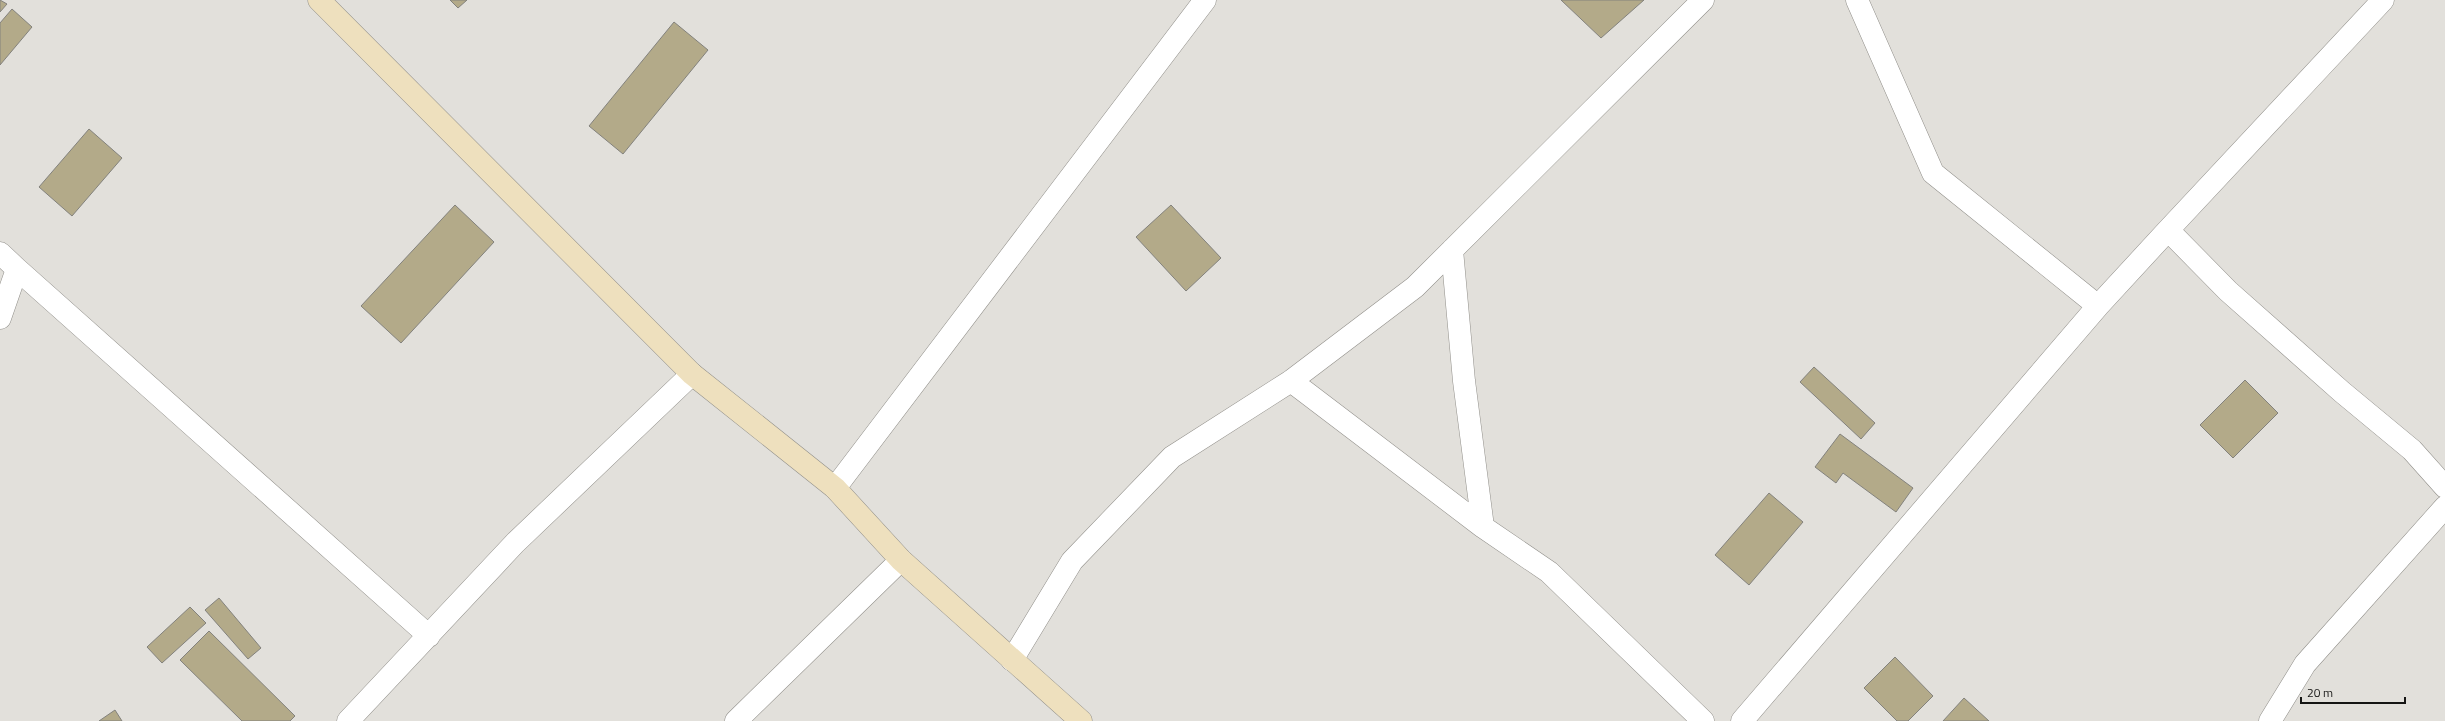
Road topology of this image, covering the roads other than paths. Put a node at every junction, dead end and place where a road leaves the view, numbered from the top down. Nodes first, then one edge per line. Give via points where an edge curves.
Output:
1 (319, 0) edge
2 (1205, 0) edge
3 (1704, 0) edge
4 (1857, 0) edge
5 (2383, 0) edge
6 (2168, 230) junction
7 (1452, 250) junction
8 (0, 253) edge
9 (17, 269) junction
10 (2098, 306) junction
11 (0, 318) edge
12 (692, 374) junction
13 (1292, 381) junction
14 (2445, 487) edge
15 (835, 488) junction
16 (2445, 507) edge
17 (1483, 527) junction
18 (901, 560) junction
19 (429, 636) junction
20 (1012, 660) junction
21 (2273, 720) edge
22 (348, 721) edge
23 (736, 721) edge
24 (1081, 721) edge
25 (1703, 721) edge
26 (1742, 721) edge

1 - 12 street
2 - 15 street
3 - 7 street
4 - 10 street via 1933,173
5 - 6 street
6 - 10 street
6 - 14 street via 2228,291 2412,450
7 - 13 street via 1415,287
7 - 17 street via 1464,381
8 - 9 street
9 - 11 street
9 - 19 street
10 - 26 street
12 - 15 street
12 - 19 street via 515,544
13 - 17 street
13 - 20 street via 1172,457 1072,560
15 - 18 street
16 - 21 street via 2305,664
17 - 25 street via 1549,572
18 - 20 street
18 - 23 street
19 - 22 street
20 - 24 street

